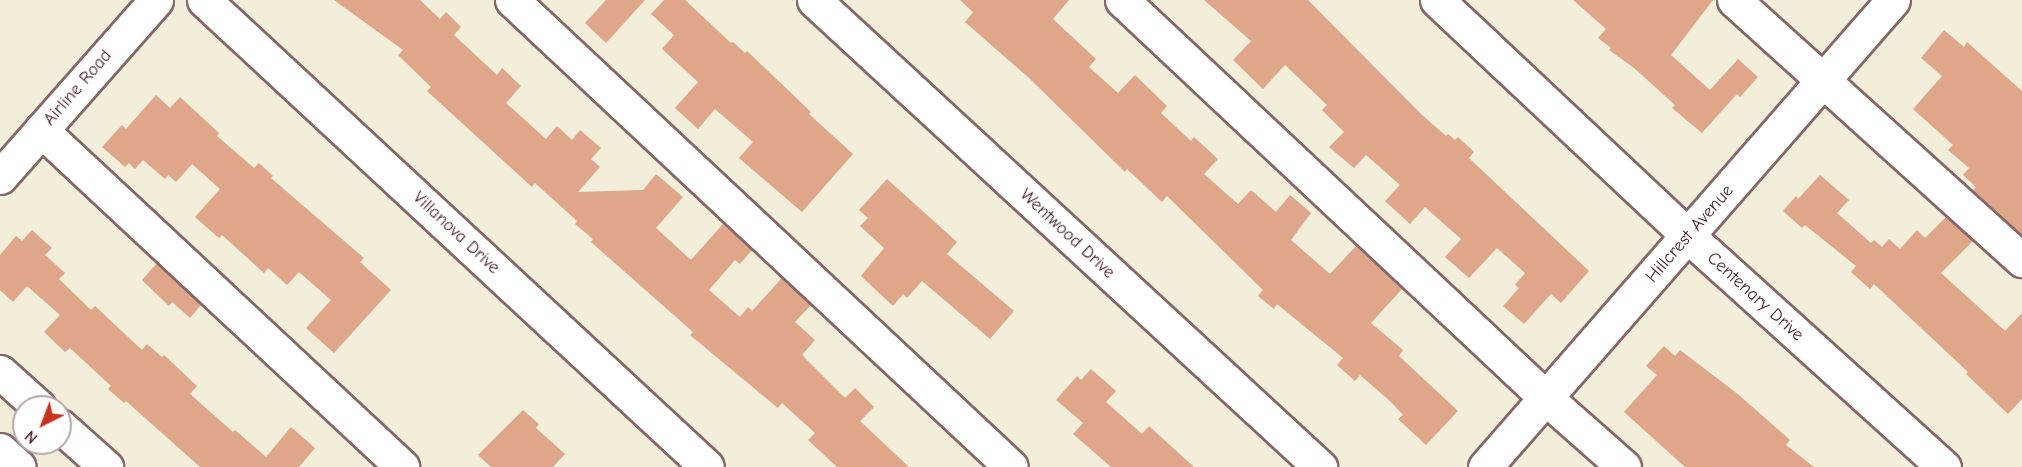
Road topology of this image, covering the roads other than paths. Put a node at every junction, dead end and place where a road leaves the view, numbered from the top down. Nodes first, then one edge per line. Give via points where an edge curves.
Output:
1 (156, 0) edge
2 (204, 0) edge
3 (512, 0) edge
4 (814, 0) edge
5 (1122, 0) edge
6 (1437, 0) edge
7 (1734, 0) edge
8 (1893, 0) edge
9 (1822, 83) junction
10 (41, 130) junction
11 (0, 177) edge
12 (1688, 236) junction
13 (2022, 260) edge
14 (0, 372) edge
15 (26, 395) edge
16 (1546, 398) junction
17 (72, 437) edge
18 (0, 450) edge
19 (19, 467) edge
20 (106, 467) edge
21 (402, 467) edge
22 (707, 467) edge
23 (1011, 467) edge
24 (1320, 467) edge
25 (1485, 467) edge
26 (1624, 467) edge
27 (1944, 467) edge

1 - 10 street, Airline Road
2 - 22 street, Villanova Drive
3 - 23 street
4 - 24 street, Wentwood Drive
5 - 16 street
6 - 12 street, Centenary Drive
7 - 9 street
8 - 9 street, Hillcrest Avenue
9 - 12 street, Hillcrest Avenue
9 - 13 street
10 - 11 street, Airline Road
10 - 21 street
12 - 16 street, Hillcrest Avenue
12 - 27 street, Centenary Drive
14 - 15 street
16 - 25 street, Hillcrest Avenue
16 - 26 street
17 - 20 street
18 - 19 street

